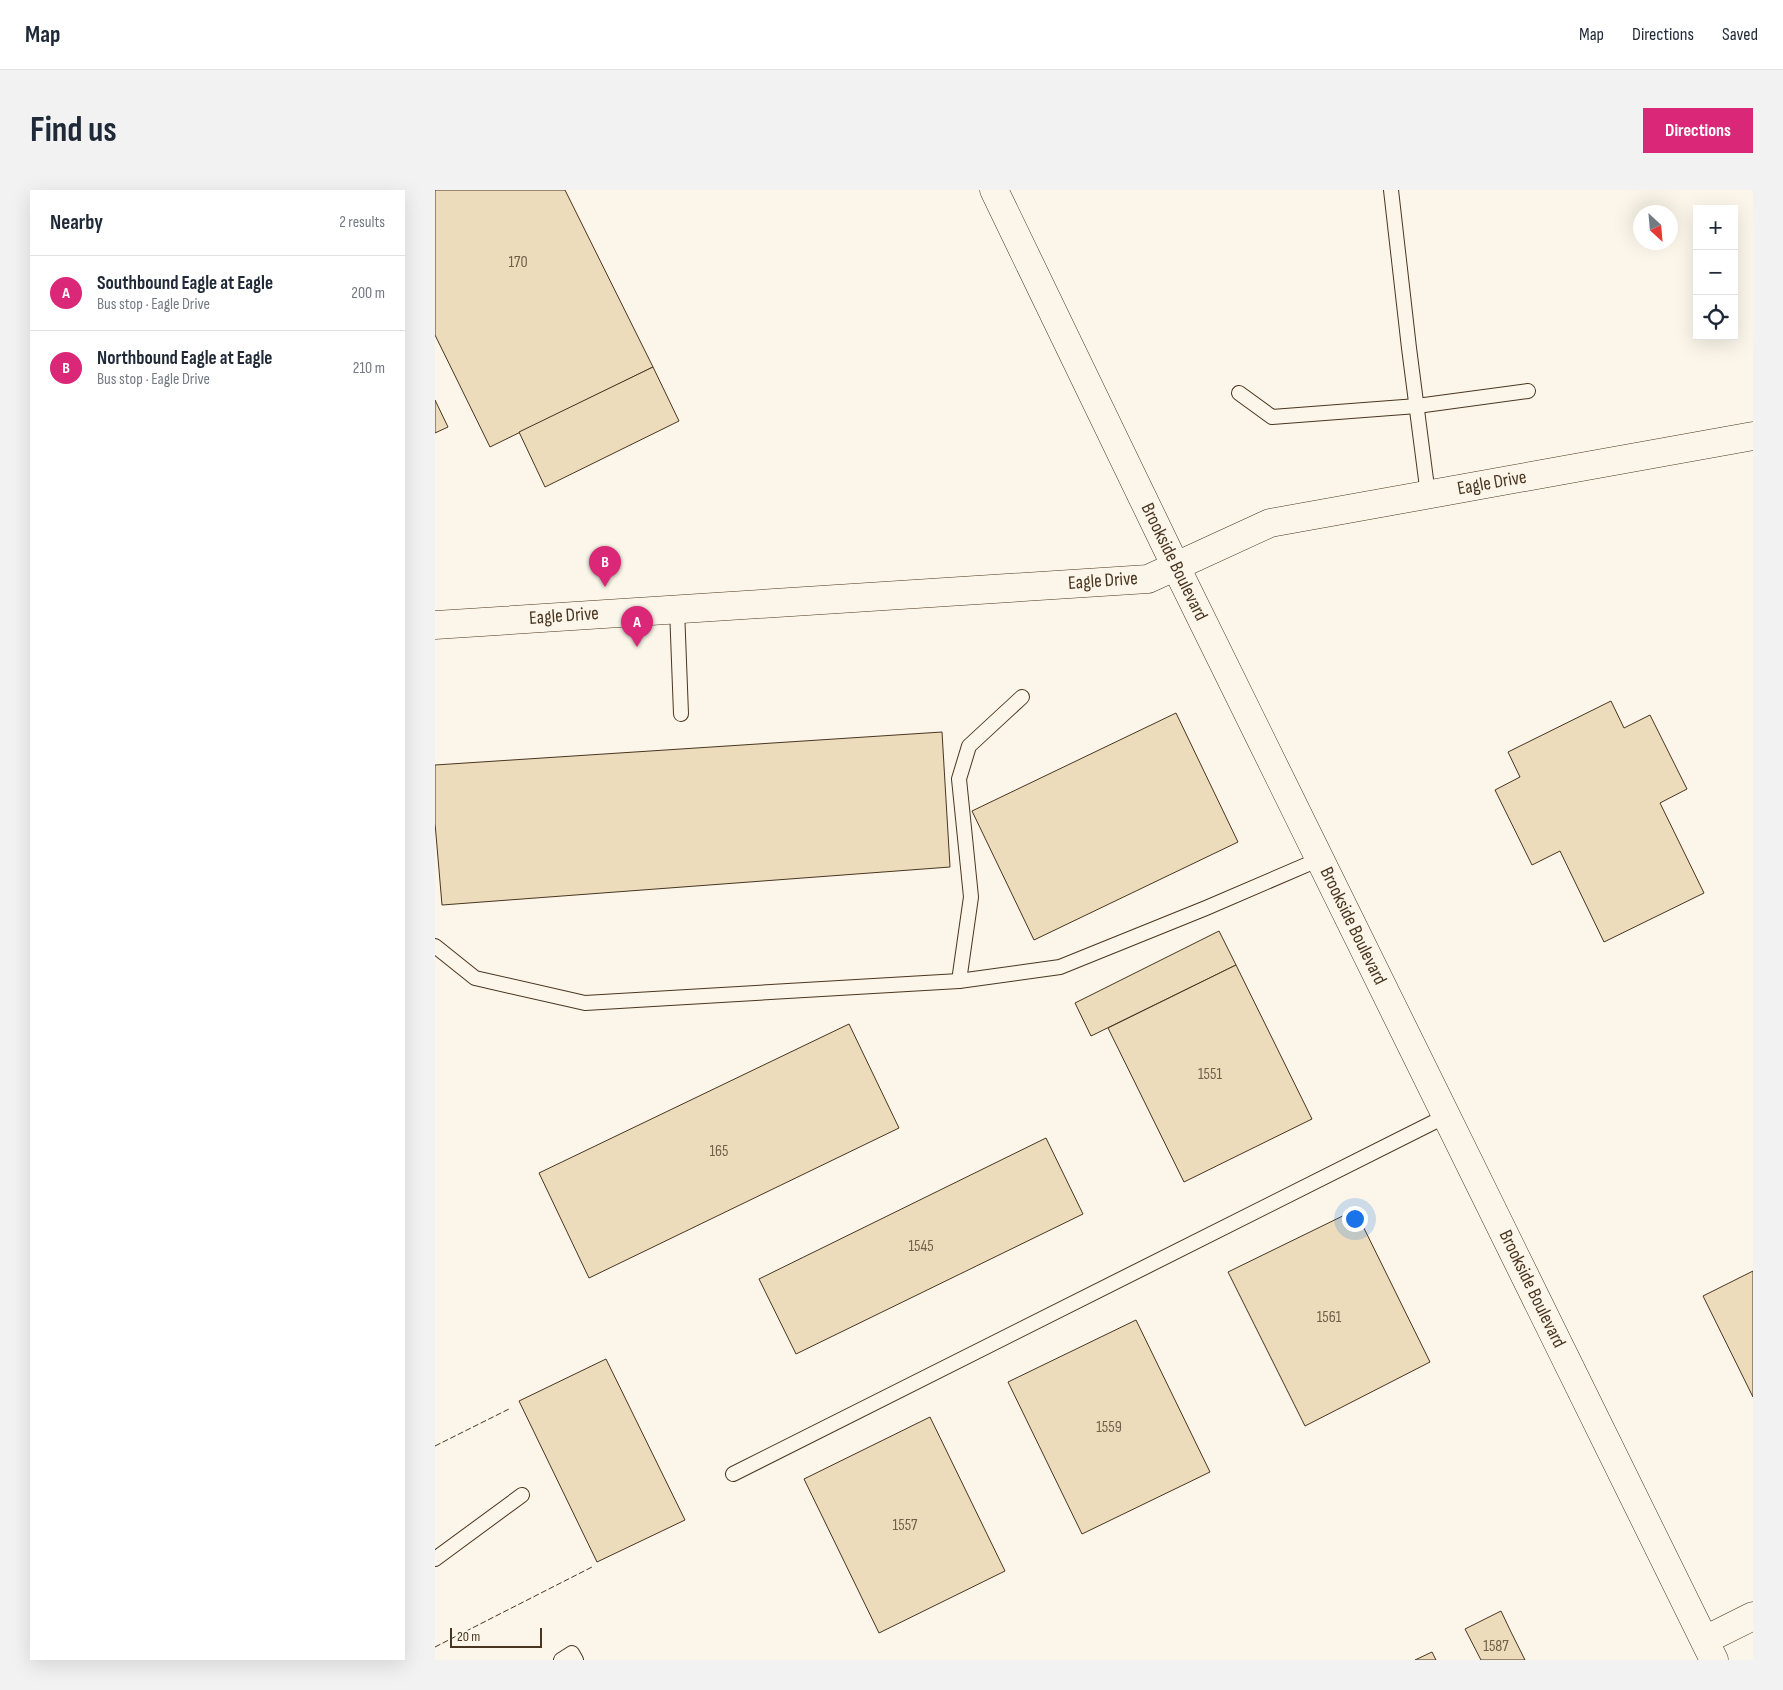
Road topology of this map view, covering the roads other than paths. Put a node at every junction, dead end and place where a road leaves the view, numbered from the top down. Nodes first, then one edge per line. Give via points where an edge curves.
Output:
1 (994, 190) edge
2 (1391, 190) edge
3 (1528, 391) dead end
4 (1239, 393) dead end
5 (1417, 406) junction
6 (1753, 436) edge
7 (1428, 494) junction
8 (1176, 567) junction
9 (677, 609) junction
10 (435, 625) edge
11 (1022, 697) dead end
12 (681, 714) dead end
13 (1320, 858) junction
14 (435, 946) edge
15 (959, 981) junction
16 (1446, 1116) junction
17 (733, 1474) dead end
18 (522, 1495) dead end
19 (435, 1559) edge
20 (1753, 1616) edge
21 (1709, 1650) edge
22 (561, 1660) edge
23 (576, 1660) edge

1 - 8 street, Brookside Boulevard
2 - 5 lane
3 - 5 lane
4 - 5 lane via 1272,417
5 - 7 lane
6 - 7 street, Eagle Drive
7 - 8 street, Eagle Drive via 1271,523
8 - 9 street, Eagle Drive via 1147,579
8 - 13 street, Brookside Boulevard
9 - 10 street, Eagle Drive
9 - 12 lane
11 - 15 lane via 969,746 959,779 971,898
13 - 15 lane via 1060,967
13 - 16 street, Brookside Boulevard
14 - 15 lane via 475,978 585,1002
16 - 17 lane
16 - 21 street, Brookside Boulevard
18 - 19 lane
20 - 21 street
22 - 23 lane via 572,1653

